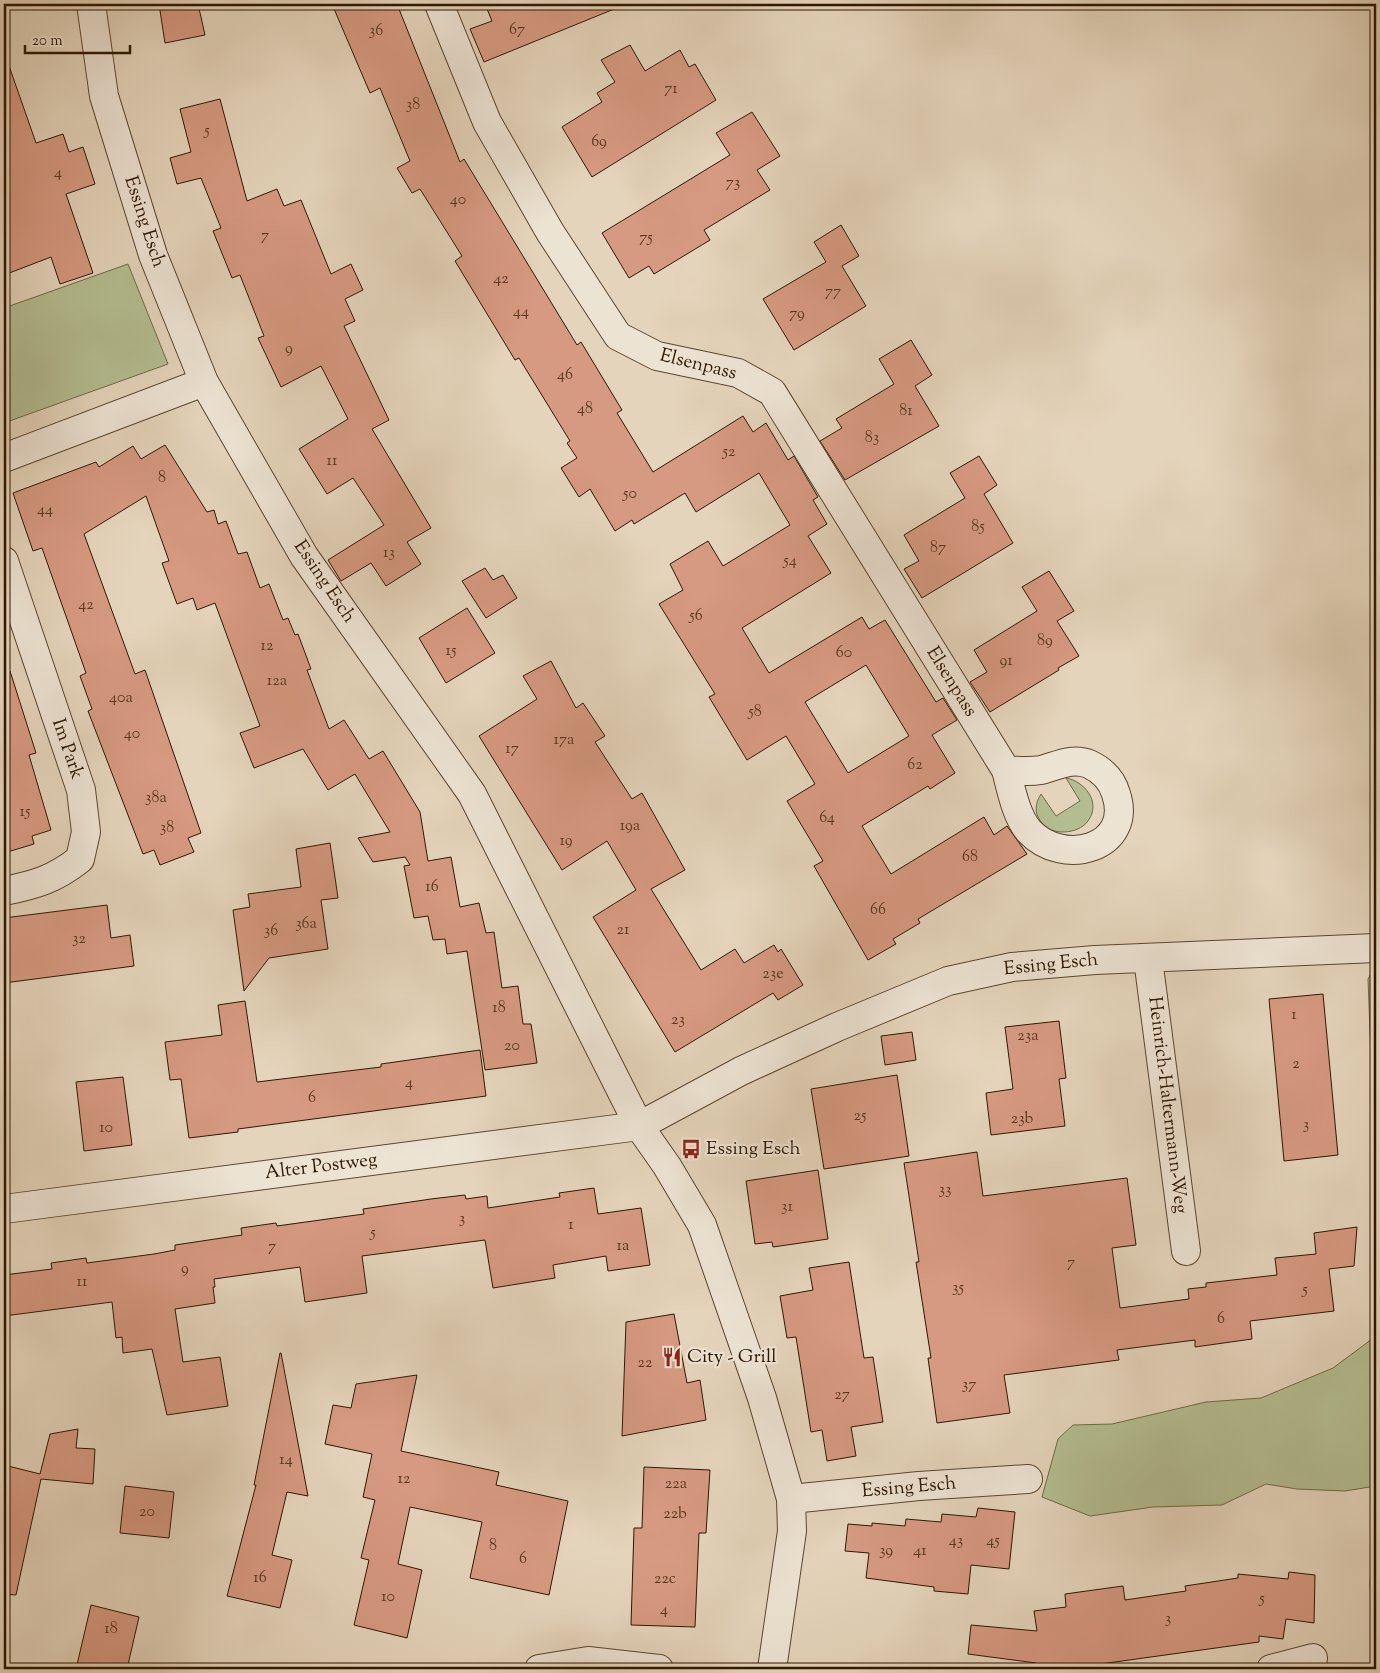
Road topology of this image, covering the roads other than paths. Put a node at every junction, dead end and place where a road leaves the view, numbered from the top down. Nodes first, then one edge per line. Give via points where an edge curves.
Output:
1 (91, 4) edge
2 (439, 4) edge
3 (204, 382) junction
4 (4, 458) edge
5 (4, 561) edge
6 (1006, 770) dead end
7 (4, 892) edge
8 (1376, 948) edge
9 (1148, 958) junction
10 (639, 1126) junction
11 (4, 1209) edge
12 (1186, 1251) dead end
13 (1028, 1479) dead end
14 (791, 1499) junction
15 (1313, 1658) dead end
16 (539, 1669) edge
17 (659, 1669) edge
18 (772, 1669) edge
19 (1271, 1669) edge

1 - 3 street, Essing Esch via 104,96 153,256
2 - 6 street, Elsenpass via 488,122 550,232 618,336 657,356 738,373 772,392
3 - 4 street
3 - 10 street, Essing Esch via 304,556 472,794
5 - 7 street, Im Park via 81,790 86,832 80,859 62,873 38,884
8 - 9 street, Essing Esch
9 - 10 street, Essing Esch via 1012,967 948,981 742,1071
9 - 12 street, Heinrich-Haltermann-Weg
10 - 11 street, Alter Postweg
10 - 14 street, Essing Esch via 702,1225 762,1398
13 - 14 street, Essing Esch
14 - 18 street, Essing Esch via 792,1531
15 - 19 street
16 - 17 street via 588,1661

